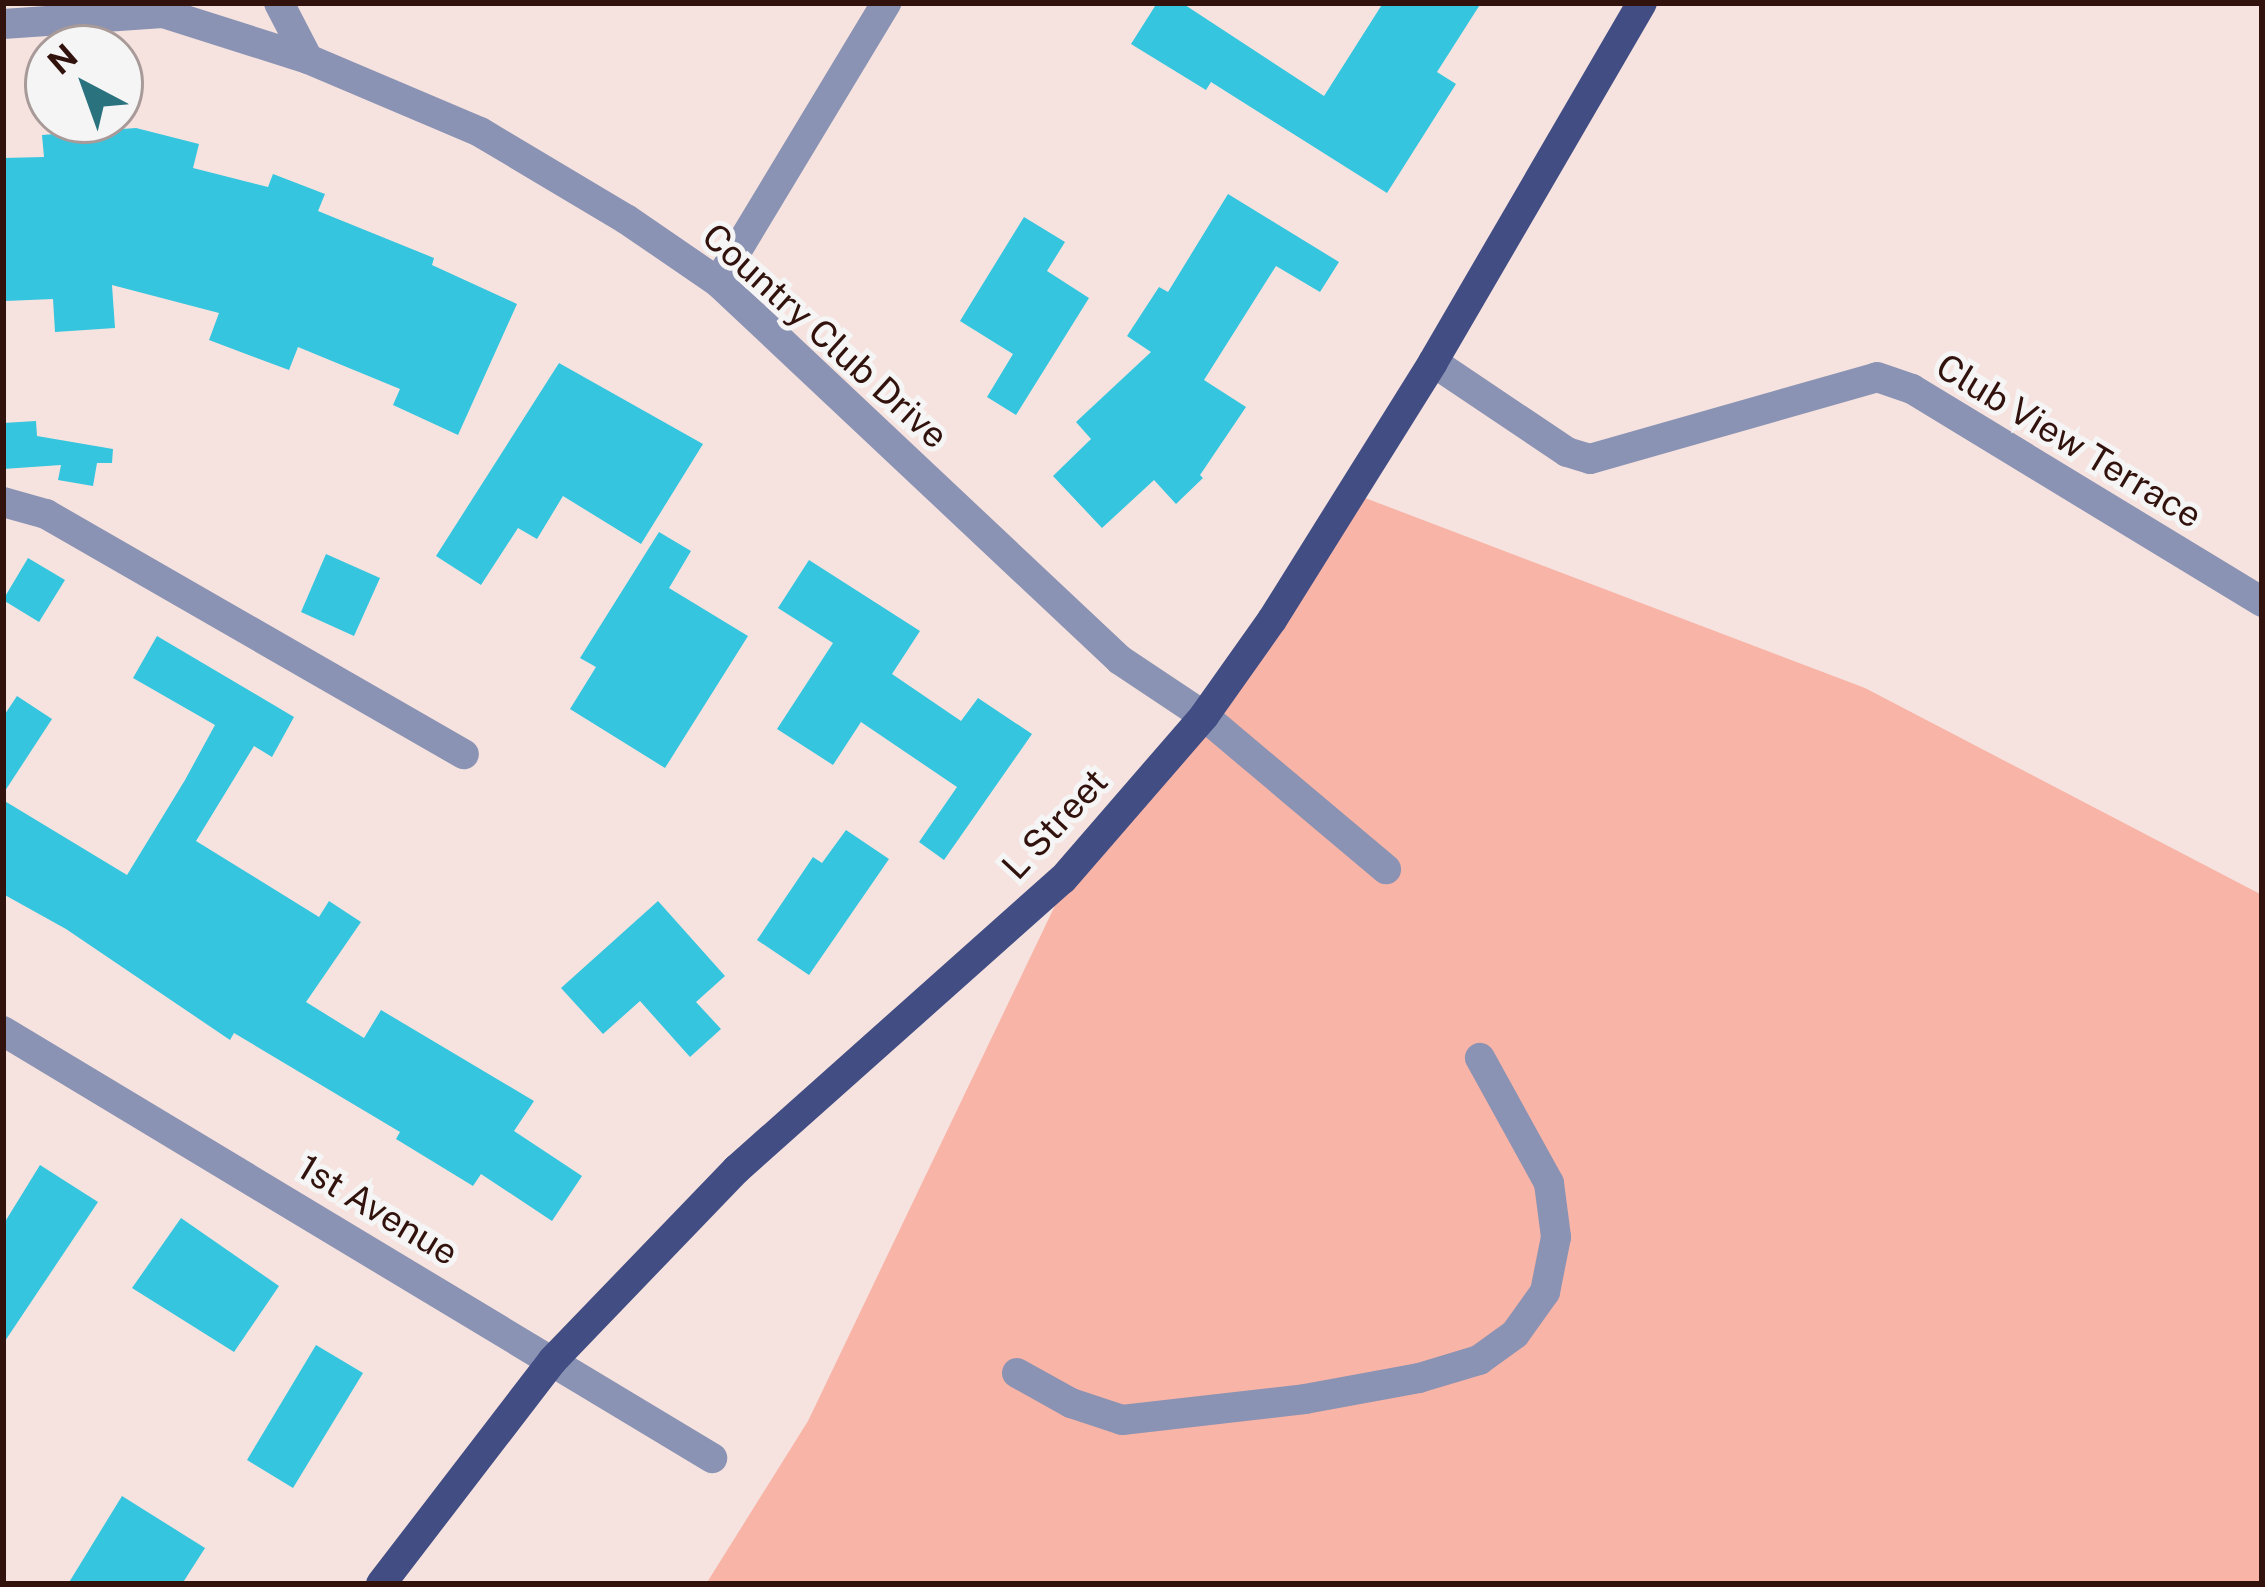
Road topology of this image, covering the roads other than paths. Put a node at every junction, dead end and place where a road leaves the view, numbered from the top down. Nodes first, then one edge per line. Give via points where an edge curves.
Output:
1 (279, 3) edge
2 (886, 3) edge
3 (1642, 3) edge
4 (166, 8) edge
5 (3, 24) edge
6 (308, 59) junction
7 (718, 282) junction
8 (1433, 362) junction
9 (3, 502) edge
10 (2262, 602) edge
11 (1204, 716) junction
12 (464, 754) dead end
13 (1386, 869) dead end
14 (3, 1030) edge
15 (1480, 1058) dead end
16 (554, 1360) junction
17 (1017, 1373) dead end
18 (712, 1458) dead end
19 (381, 1584) edge

1 - 6 street
2 - 7 street
3 - 8 main road, L Street
4 - 5 street, Country Club Drive
4 - 6 street, Country Club Drive
6 - 7 street, Country Club Drive via 480,132
7 - 11 street, Country Club Drive via 1058,605 1120,660
8 - 10 street, Club View Terrace via 1567,452 1590,459 1877,377 1912,389
8 - 11 main road, L Street
9 - 12 street via 46,514
11 - 13 street, Country Club Drive
11 - 16 main road, L Street via 1063,879 737,1169
14 - 16 street, 1st Avenue
15 - 17 street via 1549,1183 1556,1238 1545,1292 1515,1334 1479,1360 1305,1400 1122,1420
16 - 18 street, 1st Avenue
16 - 19 main road, L Street

